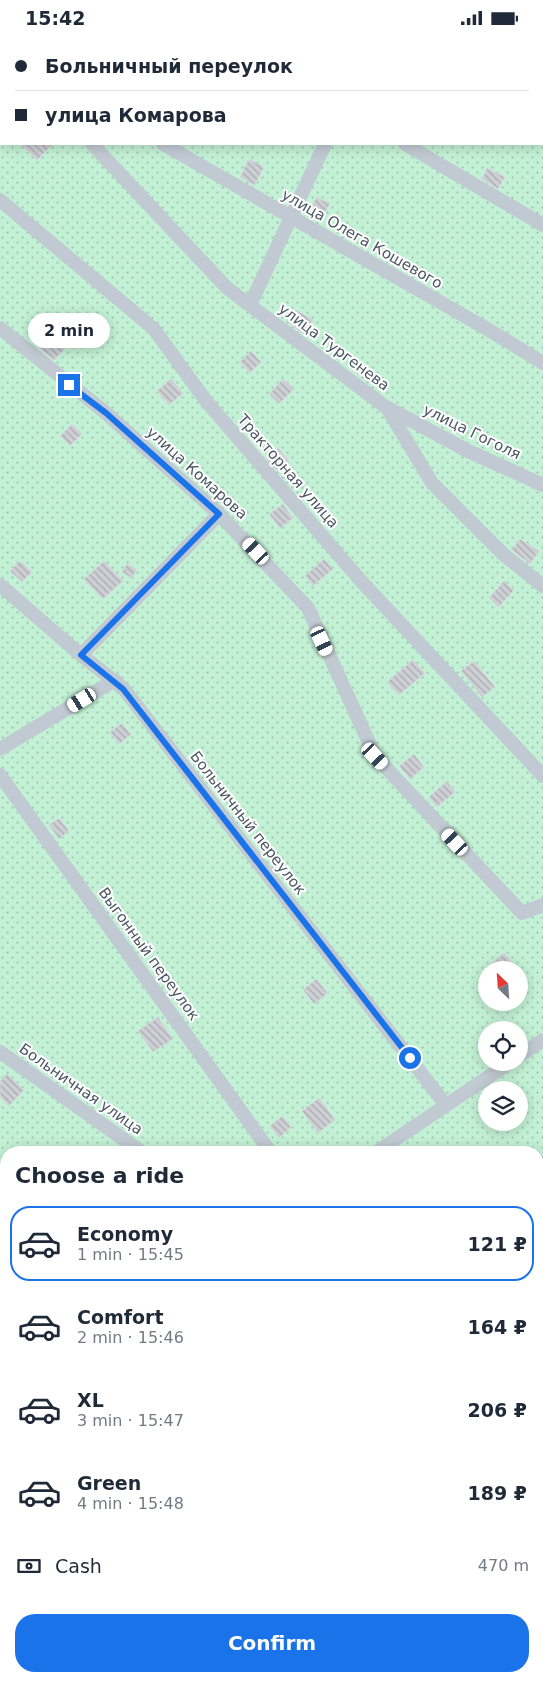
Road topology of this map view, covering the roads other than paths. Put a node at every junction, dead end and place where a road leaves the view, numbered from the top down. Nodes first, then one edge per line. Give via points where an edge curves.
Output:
1 (93, 145) edge
2 (165, 145) edge
3 (325, 145) edge
4 (407, 145) edge
5 (0, 199) edge
6 (291, 217) junction
7 (543, 225) edge
8 (250, 305) junction
9 (0, 328) edge
10 (543, 363) edge
11 (387, 408) junction
12 (543, 485) edge
13 (219, 514) junction
14 (0, 585) edge
15 (543, 586) edge
16 (81, 655) junction
17 (115, 681) junction
18 (0, 749) edge
19 (0, 775) edge
20 (543, 775) edge
21 (543, 905) edge
22 (543, 1040) edge
23 (528, 1050) edge
24 (0, 1052) edge
25 (497, 1071) edge
26 (445, 1104) junction
27 (133, 1146) edge
28 (266, 1146) edge
29 (385, 1146) edge

1 - 8 street, улица Тургенева via 227,288
2 - 6 street, улица Олега Кошевого
3 - 6 street
4 - 7 street
5 - 20 street, Тракторная улица via 154,329 206,401 362,581
6 - 8 street
6 - 10 street, улица Олега Кошевого
8 - 11 street, улица Тургенева
9 - 13 street, улица Комарова via 106,413
11 - 12 street, улица Гоголя via 468,451
11 - 15 street, улица Тургенева via 432,483 503,554
13 - 16 street
13 - 21 street, улица Комарова via 308,608 375,756 522,913
14 - 16 street, Больничный переулок
16 - 17 street, Больничный переулок
17 - 18 street
17 - 26 street, Больничный переулок
19 - 28 street, Выгонный переулок
22 - 23 street
24 - 27 street, Больничная улица
25 - 26 street
26 - 29 street

